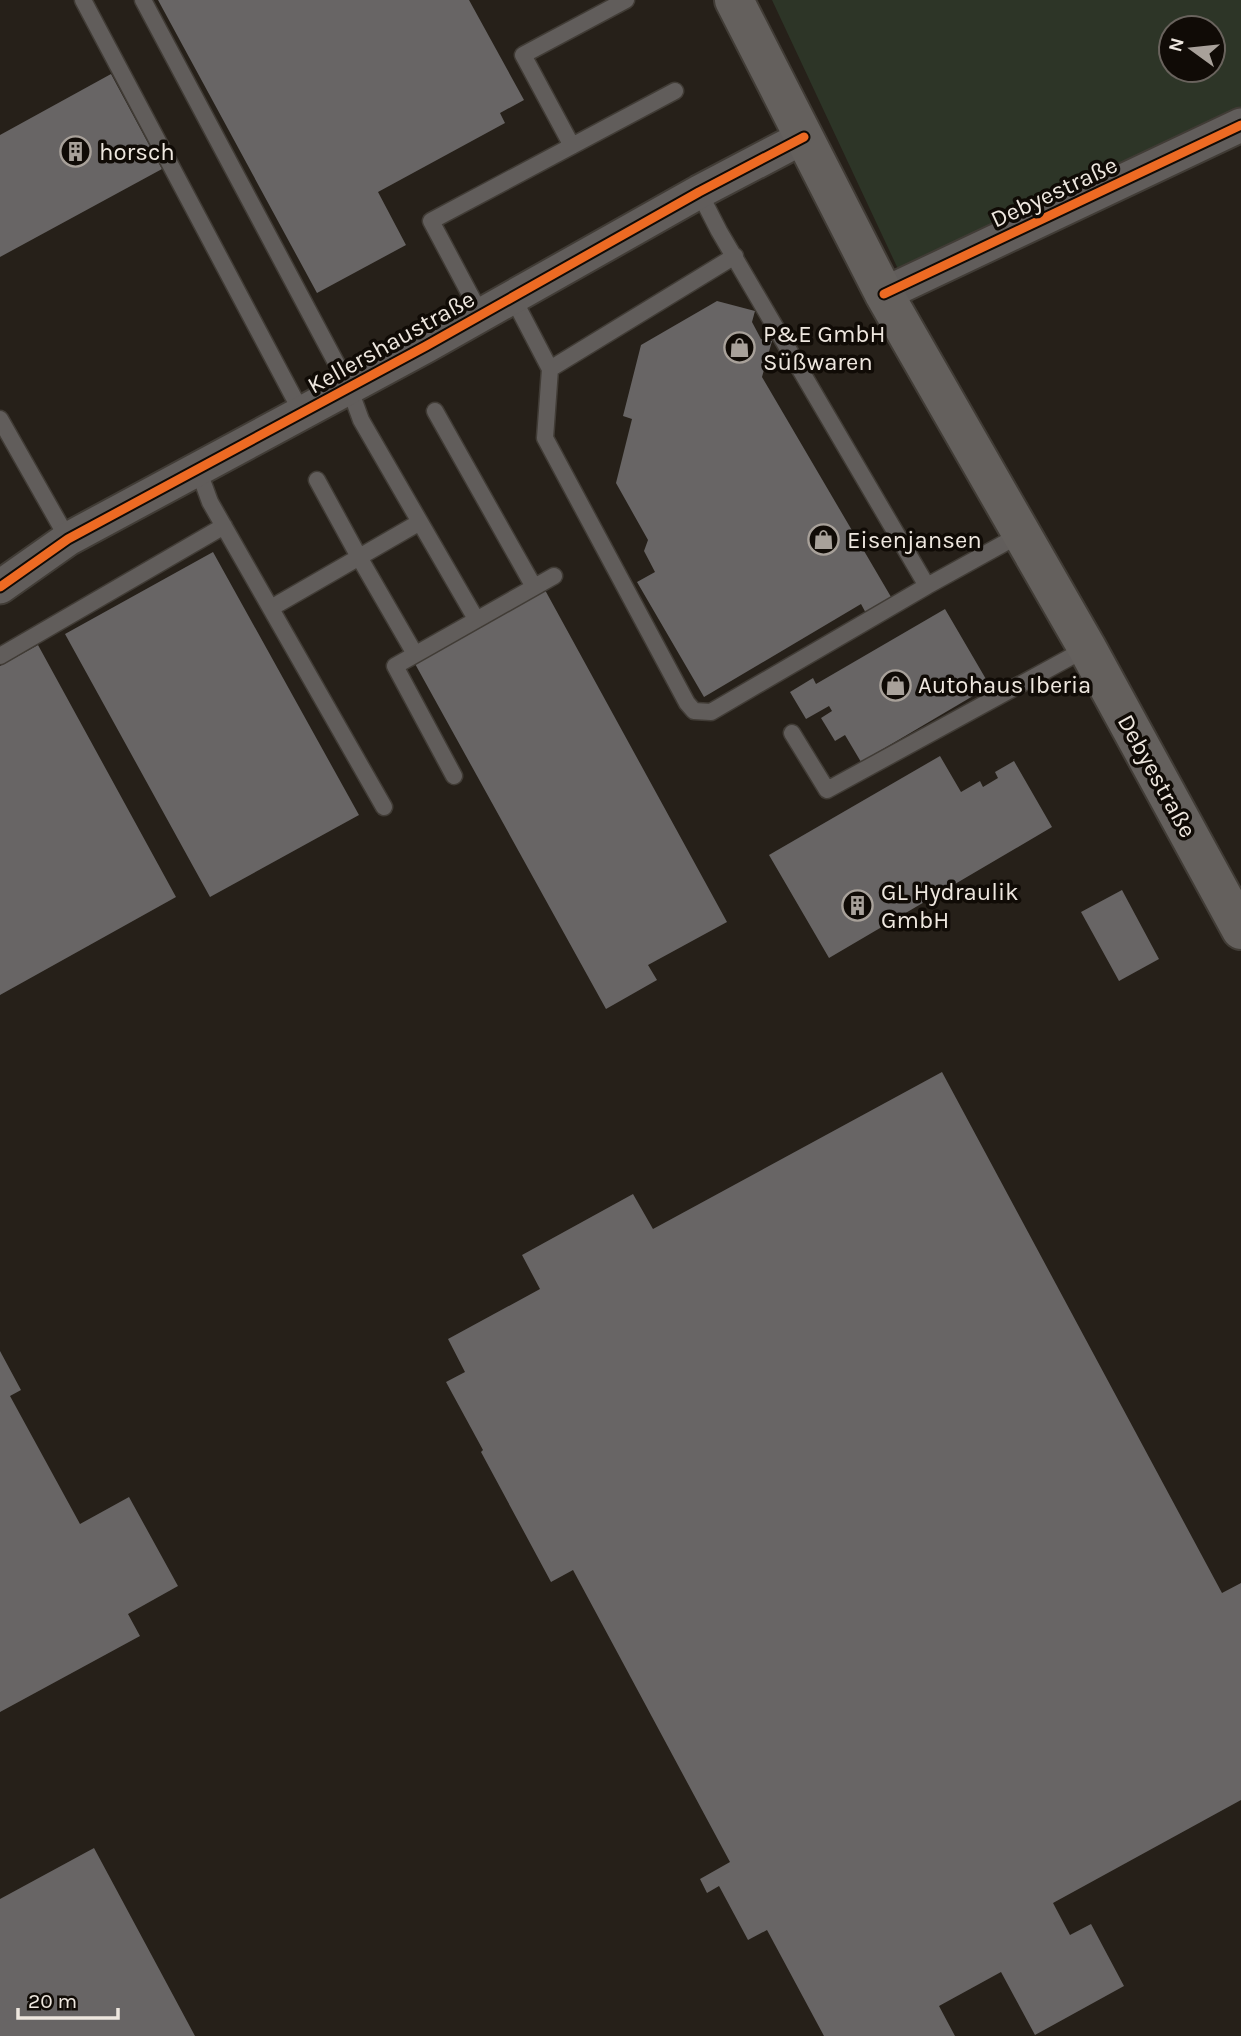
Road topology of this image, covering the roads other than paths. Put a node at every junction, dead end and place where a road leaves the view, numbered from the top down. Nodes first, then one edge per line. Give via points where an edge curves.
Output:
1 (83, 0) edge
2 (143, 0) edge
3 (626, 0) edge
4 (734, 0) edge
5 (675, 91) dead end
6 (1241, 125) edge
7 (804, 137) junction
8 (572, 146) junction
9 (699, 192) junction
10 (735, 256) junction
11 (884, 294) junction
12 (513, 298) junction
13 (481, 315) junction
14 (550, 369) junction
15 (349, 387) junction
16 (435, 411) dead end
17 (302, 413) junction
18 (0, 419) edge
19 (198, 469) junction
20 (317, 480) dead end
21 (420, 522) junction
22 (224, 526) junction
23 (1021, 534) junction
24 (68, 539) junction
25 (359, 557) junction
26 (554, 576) dead end
27 (927, 586) junction
28 (0, 587) edge
29 (534, 587) junction
30 (271, 608) junction
31 (476, 619) junction
32 (1087, 648) junction
33 (415, 654) junction
34 (0, 656) edge
35 (792, 733) dead end
36 (454, 776) dead end
37 (384, 807) dead end
38 (1241, 930) edge

1 - 17 lane
2 - 15 lane
3 - 8 lane via 523,55
4 - 7 main road, Debyestraße
5 - 8 lane
6 - 11 street, Debyestraße
7 - 9 street, Kellershaustraße
7 - 11 main road, Debyestraße
8 - 13 lane via 431,220
9 - 10 lane
9 - 12 street, Kellershaustraße
10 - 14 lane
10 - 27 lane
11 - 23 main road, Debyestraße
12 - 13 street, Kellershaustraße
12 - 14 lane
13 - 15 street, Kellershaustraße
14 - 27 lane via 545,438 694,711 710,712
15 - 17 street, Kellershaustraße
15 - 21 lane via 361,420
16 - 29 lane
17 - 19 street, Kellershaustraße
18 - 24 lane
19 - 22 lane
19 - 24 street, Kellershaustraße
20 - 25 lane
21 - 25 lane
21 - 31 lane
22 - 30 lane
22 - 34 lane
23 - 27 lane
23 - 32 main road, Debyestraße
24 - 28 street, Kellershaustraße
25 - 30 lane
25 - 33 lane
26 - 29 lane
29 - 31 lane
30 - 37 lane
31 - 33 lane
32 - 35 lane via 827,790
32 - 38 main road, Debyestraße
33 - 36 lane via 395,666

